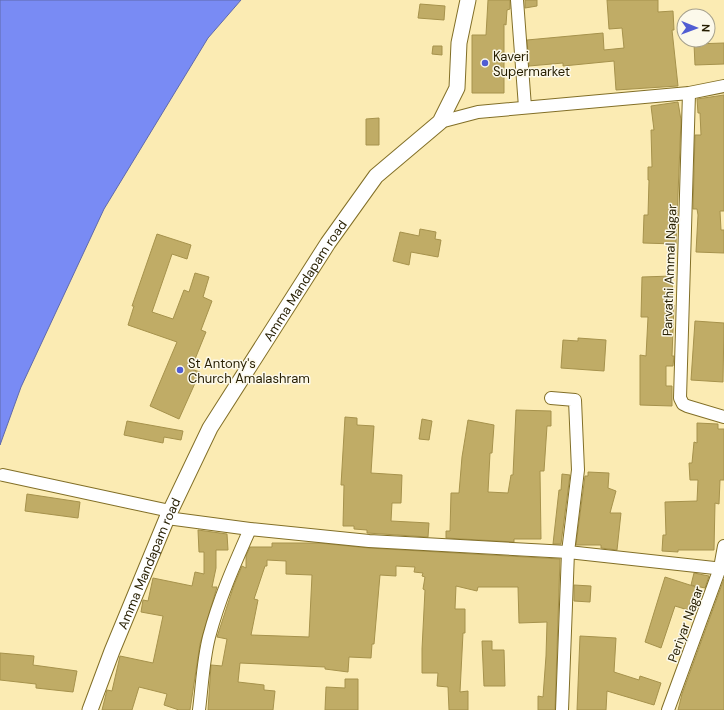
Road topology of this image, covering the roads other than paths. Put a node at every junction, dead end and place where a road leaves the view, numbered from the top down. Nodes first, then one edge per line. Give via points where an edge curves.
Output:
1 (468, 0) edge
2 (517, 0) edge
3 (724, 86) edge
4 (688, 93) junction
5 (525, 107) junction
6 (440, 122) junction
7 (550, 398) dead end
8 (724, 417) edge
9 (3, 475) dead end
10 (168, 514) junction
11 (250, 529) junction
12 (724, 546) edge
13 (568, 552) junction
14 (722, 569) edge
15 (90, 710) edge
16 (199, 710) edge
17 (562, 710) edge
18 (668, 710) edge

1 - 6 main road, Amma Mandapam road via 459,43 457,88
2 - 5 street
3 - 4 street
4 - 5 street
4 - 8 street, Parvathi Ammal Nagar via 680,398 687,406
5 - 6 street via 478,112
6 - 10 main road, Amma Mandapam road via 376,176 328,243 210,428
7 - 13 street via 575,400 578,470
9 - 10 street
10 - 11 street
10 - 15 main road, Amma Mandapam road
11 - 13 street via 369,541
11 - 16 street via 223,591 212,626 205,656
12 - 14 street, Periyar Nagar
13 - 14 street
13 - 17 street
14 - 18 street, Periyar Nagar

